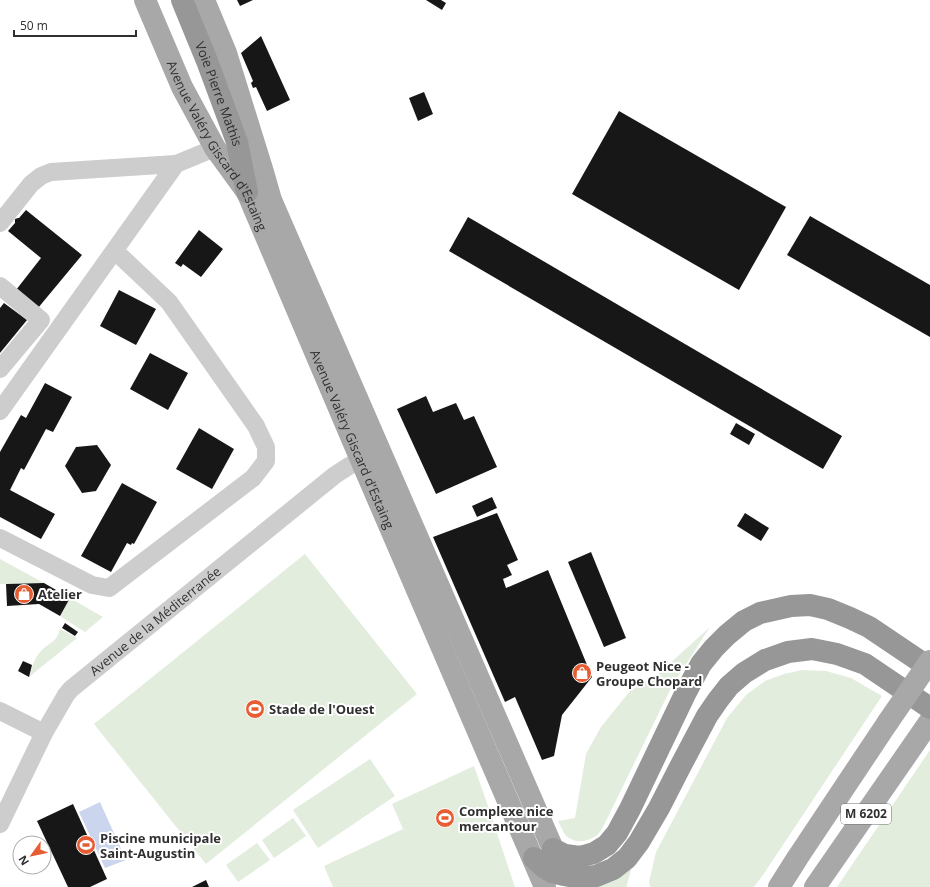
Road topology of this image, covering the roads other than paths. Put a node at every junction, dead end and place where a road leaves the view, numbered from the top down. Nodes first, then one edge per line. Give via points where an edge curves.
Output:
1 (145, 0) edge
2 (182, 0) edge
3 (204, 0) edge
4 (215, 148) junction
5 (176, 164) junction
6 (247, 192) junction
7 (0, 223) edge
8 (115, 251) junction
9 (0, 286) edge
10 (0, 369) edge
11 (0, 411) edge
12 (360, 460) junction
13 (0, 538) edge
14 (930, 661) edge
15 (930, 668) edge
16 (930, 708) edge
17 (0, 711) edge
18 (930, 721) edge
19 (44, 734) junction
20 (0, 824) edge
21 (553, 849) joint
22 (534, 858) junction
23 (545, 887) edge
24 (779, 887) edge
25 (815, 887) edge

1 - 4 main road, Avenue Valéry Giscard d'Estaing via 182,87
2 - 6 highway, Voie Pierre Mathis via 237,142
3 - 21 main road, Avenue Valéry Giscard d'Estaing via 226,53 271,200
4 - 5 street
4 - 6 main road, Avenue Valéry Giscard d'Estaing
5 - 7 street via 52,172 31,184
5 - 8 street
6 - 12 main road, Avenue Valéry Giscard d'Estaing
8 - 11 street
8 - 13 street via 169,302 256,426 266,447 266,461 253,478 109,588 92,585
9 - 10 street via 41,320
12 - 19 street, Avenue de la Méditerranée via 335,475 72,689
12 - 22 main road, Avenue Valéry Giscard d'Estaing
14 - 24 main road, M 6202, bridge
15 - 21 highway via 869,627 828,608 810,605 791,606 760,613 726,635 701,664 630,809 607,845 594,853 580,857 565,856
16 - 22 highway via 865,664 837,654 812,649 788,652 765,660 744,673 718,700 659,808 627,858 613,869 596,876 580,878 552,872
17 - 19 street
18 - 25 main road, M 6202
19 - 20 street, Avenue de la Méditerranée
22 - 23 main road, Avenue Valéry Giscard d'Estaing

